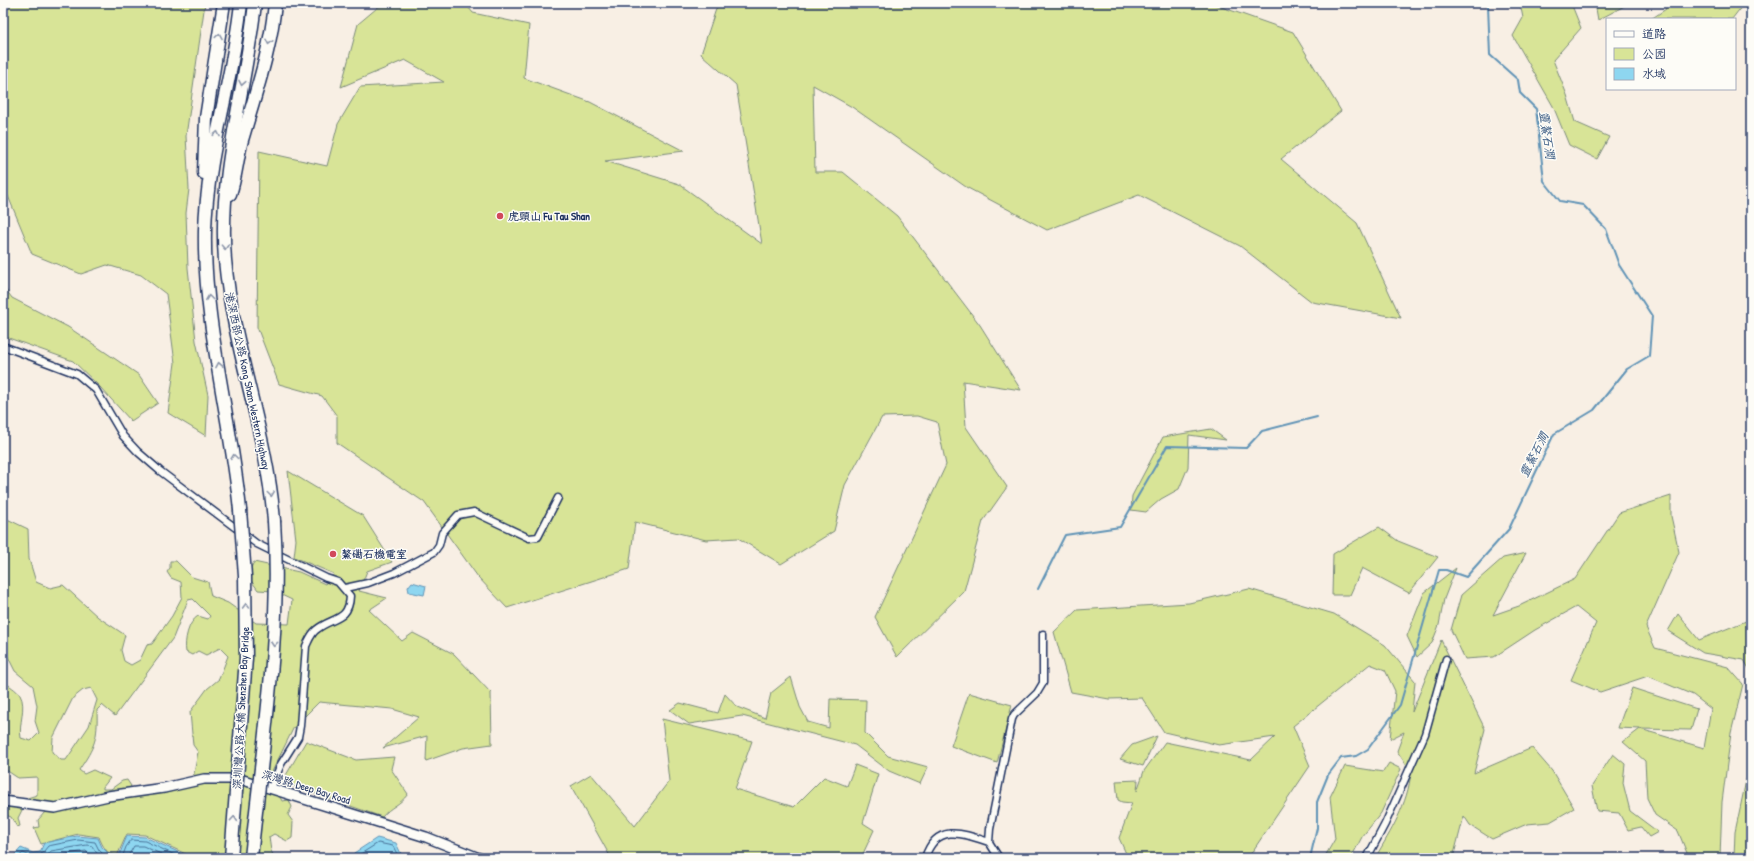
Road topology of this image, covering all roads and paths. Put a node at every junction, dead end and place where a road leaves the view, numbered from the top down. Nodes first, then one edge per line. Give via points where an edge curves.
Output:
1 (224, 3) edge
2 (241, 3) edge
3 (255, 3) edge
4 (275, 3) edge
5 (207, 200) junction
6 (224, 208) junction
7 (3, 346) edge
8 (558, 498) dead end
9 (240, 510) joint
10 (274, 521) joint
11 (345, 588) junction
12 (1043, 634) dead end
13 (1446, 659) dead end
14 (271, 788) junction
15 (3, 801) edge
16 (989, 842) junction
17 (231, 858) edge
18 (251, 858) edge
19 (479, 858) edge
20 (925, 858) edge
21 (999, 858) edge
22 (1367, 858) edge

5 -> 1 highway via 203,166 204,137
5 -> 2 highway, 港深西部公路 Kong Sham Western Highway via 214,146
3 -> 6 highway, 港深西部公路 Kong Sham Western Highway via 226,175
4 -> 6 highway via 264,63 241,144 234,184
9 -> 5 highway, 港深西部公路 Kong Sham Western Highway via 208,290 205,246
6 -> 10 highway, 港深西部公路 Kong Sham Western Highway via 225,260 230,300 266,461
7 - 11 street via 77,374 87,381 96,390 124,436 160,472 257,544 338,582
8 - 11 street via 538,537 529,538 474,512 458,515 442,533 434,552 394,573
17 -> 9 highway, 深圳灣公路大橋 Shenzhen Bay Bridge, bridge via 246,664 245,576
10 -> 18 highway, 深圳灣公路大橋 Shenzhen Bay Bridge, bridge via 277,575 275,625
11 - 14 street via 350,596 349,605 342,617 317,629 308,641 298,737 281,764
12 - 16 street via 1043,683 1012,719
13 - 22 street via 1425,734
14 - 15 street, 深灣路 Deep Bay Road via 220,778 108,796 55,808
14 - 19 street, 深灣路 Deep Bay Road via 426,837
16 - 20 street via 962,833 942,835 936,838
16 - 21 street

